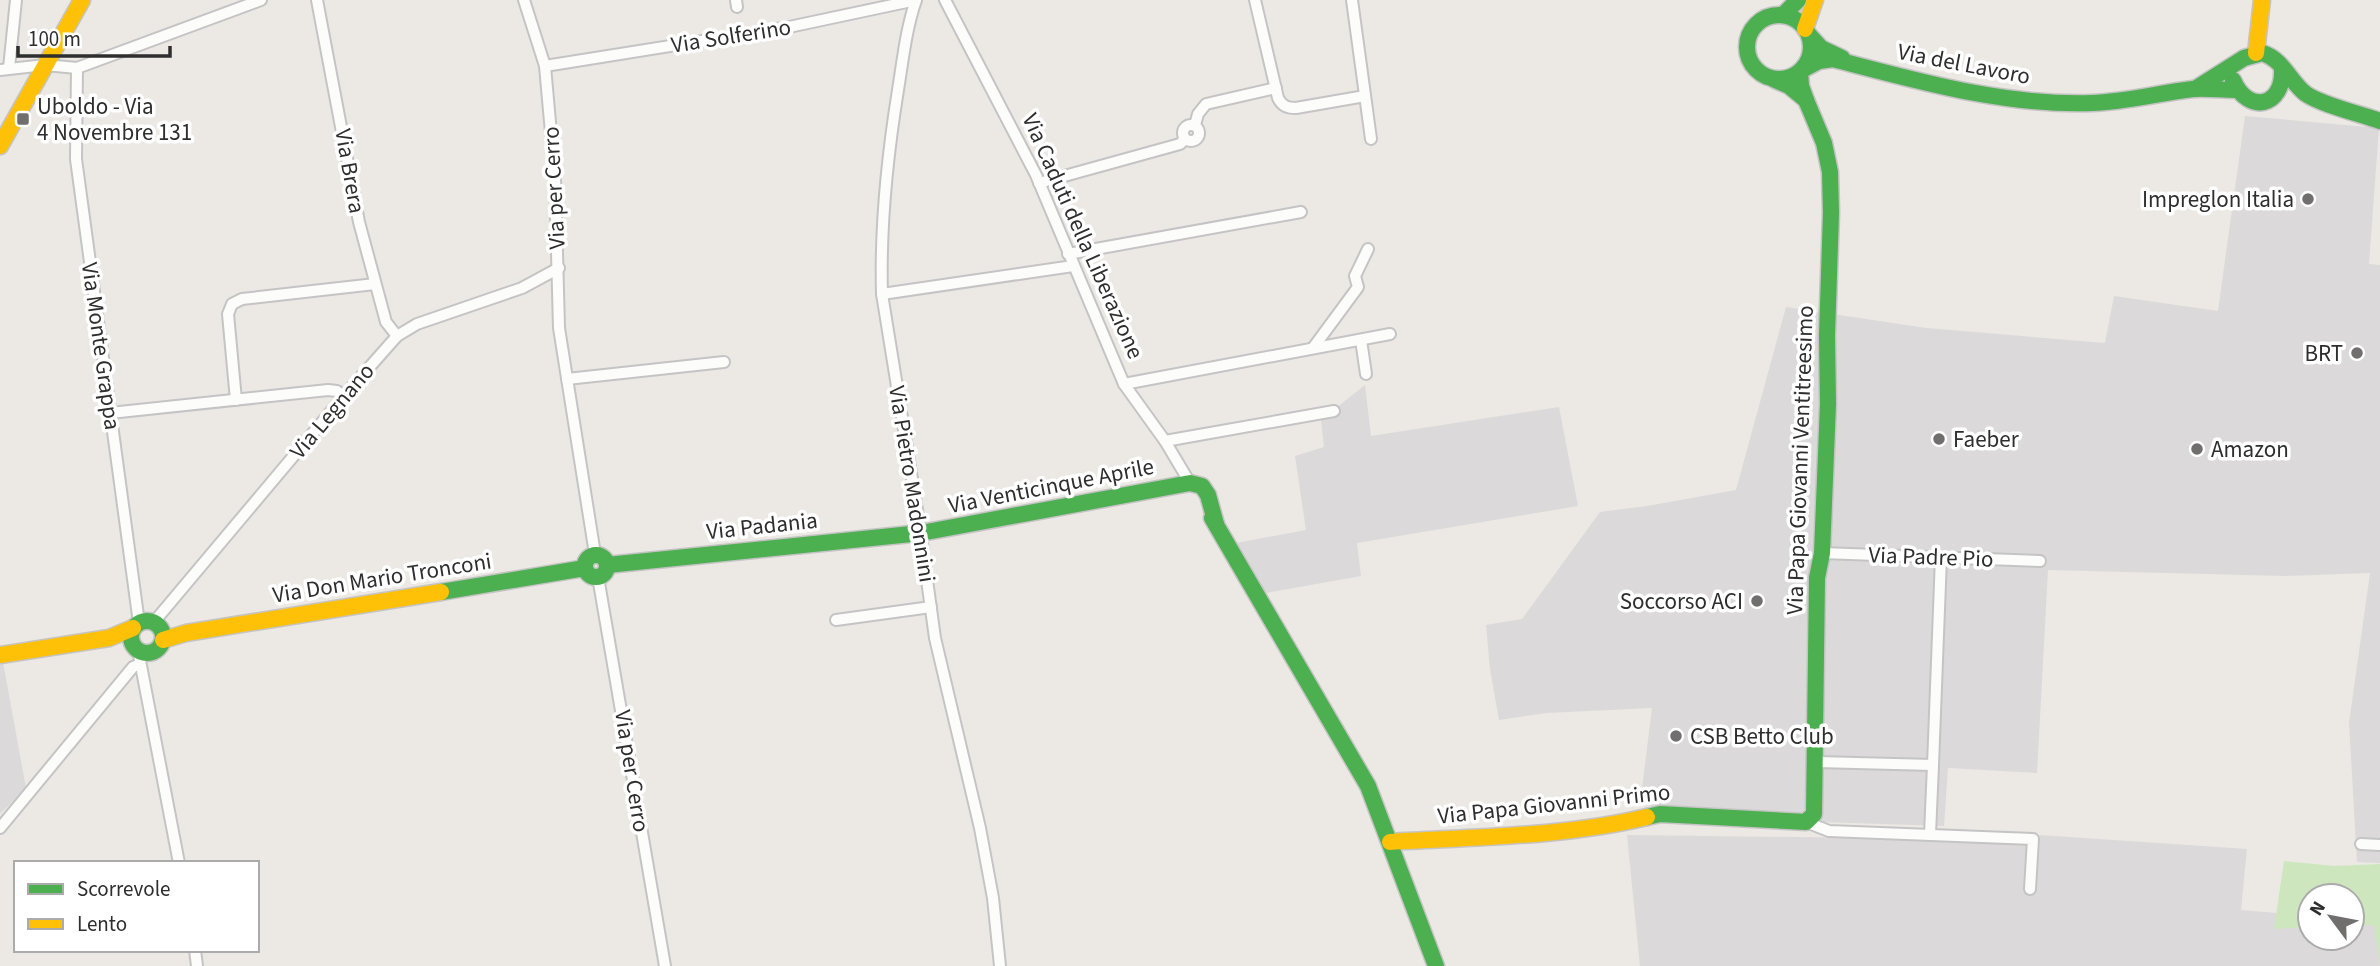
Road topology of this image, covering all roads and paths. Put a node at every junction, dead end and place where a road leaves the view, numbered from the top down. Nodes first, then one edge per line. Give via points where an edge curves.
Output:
1 (16, 0) edge
2 (82, 0) edge
3 (261, 0) edge
4 (317, 0) edge
5 (524, 0) edge
6 (916, 0) edge
7 (945, 0) edge
8 (1255, 0) edge
9 (1352, 0) edge
10 (1798, 0) edge
11 (1815, 0) edge
12 (2262, 0) edge
13 (1783, 15) junction
14 (1807, 32) junction
15 (2256, 53) junction
16 (1851, 62) junction
17 (2237, 63) junction
18 (45, 65) junction
19 (545, 66) junction
20 (77, 68) junction
21 (5, 69) edge
22 (2282, 69) junction
23 (1801, 71) junction
24 (1775, 80) junction
25 (1276, 88) junction
26 (2195, 89) junction
27 (2236, 90) junction
28 (2278, 93) junction
29 (2303, 93) junction
30 (1365, 96) junction
31 (1805, 100) junction
32 (2380, 121) edge
33 (1371, 139) dead end
34 (0, 146) edge
35 (1039, 183) junction
36 (1301, 212) dead end
37 (1368, 249) dead end
38 (1068, 254) junction
39 (1073, 266) junction
40 (559, 268) junction
41 (375, 284) junction
42 (882, 294) junction
43 (1390, 334) dead end
44 (397, 337) junction
45 (1361, 340) junction
46 (1313, 348) junction
47 (724, 362) dead end
48 (1366, 374) dead end
49 (568, 379) junction
50 (1124, 384) junction
51 (344, 396) junction
52 (236, 400) junction
53 (1334, 411) dead end
54 (110, 413) junction
55 (1165, 441) junction
56 (1190, 483) junction
57 (921, 533) junction
58 (1822, 553) junction
59 (1941, 557) junction
60 (2040, 561) dead end
61 (596, 566) junction
62 (931, 607) junction
63 (836, 620) dead end
64 (145, 637) junction
65 (0, 655) edge
66 (1817, 762) junction
67 (1933, 765) junction
68 (1806, 822) junction
69 (0, 828) edge
70 (1930, 834) junction
71 (1390, 842) junction
72 (2361, 844) dead end
73 (2380, 845) edge
74 (179, 861) edge
75 (2030, 889) dead end
76 (666, 966) edge
77 (1000, 966) edge
78 (1436, 966) edge

1 - 21 street
2 - 18 street
3 - 20 street
4 - 41 street, Via Brera
5 - 19 street, Via per Cerro
6 - 19 street, Via Solferino via 789,27
6 - 42 street, Via Pietro Madonnini via 891,133 884,194
7 - 35 street, Via Caduti della Liberazione
8 - 25 street
9 - 30 street
10 - 13 street
11 - 14 street
12 - 15 street
13 - 14 street
13 - 24 street via 1759,21 1747,43 1753,67
14 - 16 street, Via del Lavoro via 1821,48
14 - 23 street via 1810,57
15 - 17 street, Via del Lavoro
15 - 22 street, Via del Lavoro via 2273,58
16 - 23 street, Via del Lavoro via 1825,60
16 - 26 street, Via del Lavoro via 1949,89 2043,102 2136,100
17 - 26 street, Via del Lavoro
17 - 27 street via 2233,72
18 - 20 street
18 - 21 street
18 - 34 street
19 - 40 street, Via per Cerro
20 - 54 street, Via Monte Grappa via 76,159
22 - 28 street
22 - 29 street, Via del Lavoro
23 - 24 street
23 - 31 street, Via Papa Giovanni Ventitreesimo
24 - 31 street
25 - 30 street via 1280,102 1288,108
25 - 35 street via 1206,104 1195,125 1184,130 1180,144
26 - 27 street, Via del Lavoro
27 - 28 street, Via del Lavoro via 2255,103
28 - 29 street, Via del Lavoro
29 - 32 street, Via del Lavoro
30 - 33 street
31 - 58 street, Via Papa Giovanni Ventitreesimo via 1824,143 1830,186
35 - 38 street, Via Caduti della Liberazione
36 - 38 street
37 - 46 street via 1355,276 1358,287
38 - 39 street, Via Caduti della Liberazione
39 - 42 street
39 - 50 street, Via Caduti della Liberazione
40 - 44 street, Via Legnano via 522,288 417,324
40 - 49 street, Via per Cerro via 559,328
41 - 44 street, Via Brera via 386,322
41 - 52 street via 237,300 228,314
42 - 57 street, Via Pietro Madonnini
43 - 45 street
44 - 51 street, Via Legnano
45 - 46 street
45 - 48 street
46 - 50 street
47 - 49 street
49 - 61 street, Via per Cerro
50 - 55 street, Via Caduti della Liberazione
51 - 52 street via 328,390
51 - 64 street, Via Legnano
52 - 54 street
53 - 55 street
54 - 64 street, Via Monte Grappa
55 - 56 street, Via Caduti della Liberazione
56 - 57 street, Via Venticinque Aprile
56 - 71 street, Via Caduti della Liberazione via 1202,486 1208,495 1216,524 1368,786
57 - 61 street, Via Padania
57 - 62 street, Via Pietro Madonnini
58 - 59 street, Via Padre Pio
58 - 66 street, Via Papa Giovanni Ventitreesimo via 1817,579
59 - 60 street, Via Padre Pio
59 - 67 street
61 - 64 street, Via Don Mario Tronconi
61 - 76 street, Via per Cerro
62 - 63 street
62 - 77 street, Via Pietro Madonnini via 987,863
64 - 65 street, Via Don Mario Tronconi
64 - 69 street, Via Legnano via 133,667
64 - 74 street, Via Monte Grappa
66 - 67 street
66 - 68 street, Via Papa Giovanni Ventitreesimo via 1816,808
67 - 70 street
68 - 70 street via 1829,831
68 - 71 street, Via Papa Giovanni Primo via 1660,814 1614,825
70 - 75 street via 2033,839
71 - 78 street, Via Caduti della Liberazione
72 - 73 street

